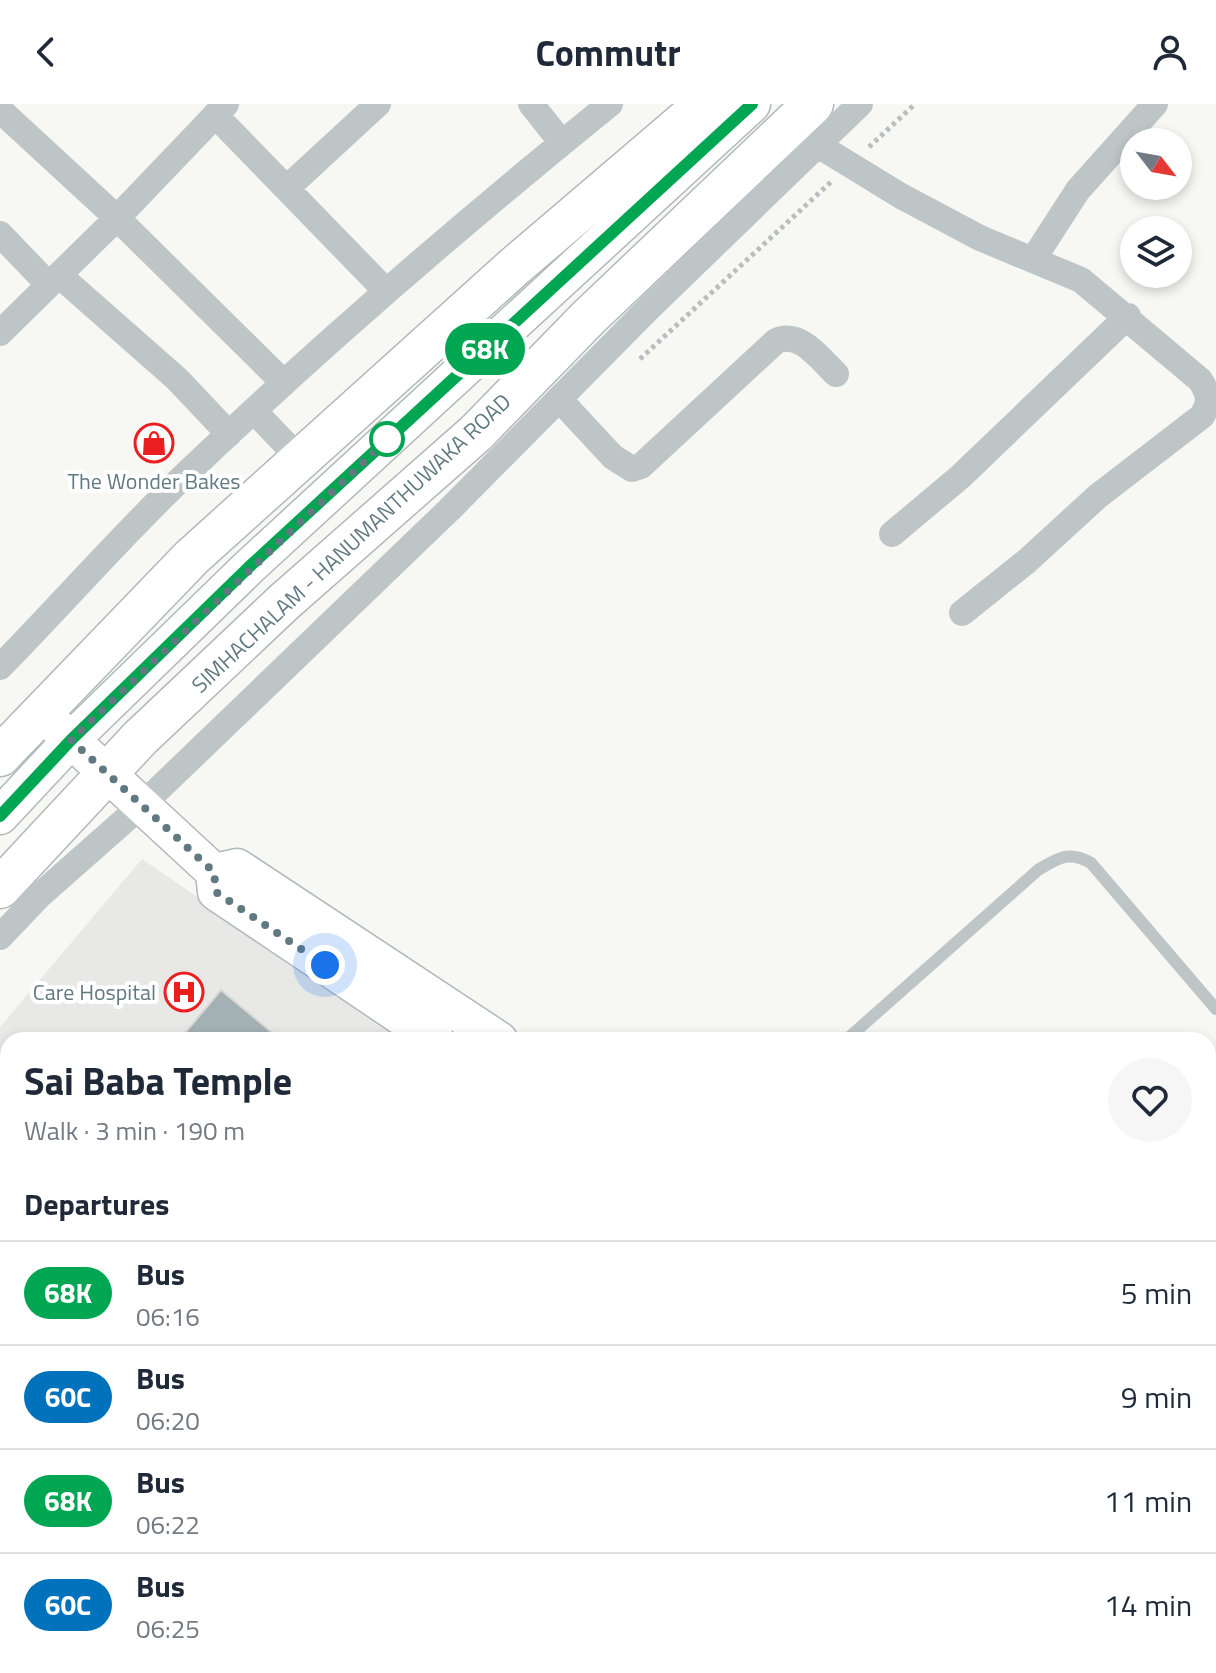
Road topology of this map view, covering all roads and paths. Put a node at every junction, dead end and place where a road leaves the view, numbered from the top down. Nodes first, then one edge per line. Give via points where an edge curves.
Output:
1 (378, 104) edge
2 (531, 104) edge
3 (610, 104) edge
4 (705, 104) edge
5 (752, 104) edge
6 (813, 104) edge
7 (860, 104) edge
8 (1155, 104) edge
9 (0, 110) edge
10 (221, 110) edge
11 (562, 143) junction
12 (816, 144) junction
13 (287, 188) junction
14 (117, 218) junction
15 (0, 234) edge
16 (1034, 258) junction
17 (54, 280) junction
18 (386, 291) junction
19 (636, 296) junction
20 (1128, 316) junction
21 (0, 333) edge
22 (836, 374) dead end
23 (284, 383) junction
24 (559, 399) junction
25 (254, 411) junction
26 (229, 434) junction
27 (300, 459) junction
28 (892, 534) dead end
29 (962, 613) dead end
30 (0, 667) edge
31 (41, 711) junction
32 (71, 740) junction
33 (0, 756) edge
34 (106, 772) junction
35 (142, 805) junction
36 (0, 816) edge
37 (214, 872) junction
38 (0, 888) edge
39 (0, 937) edge
40 (1216, 1009) edge
41 (424, 1032) edge
42 (487, 1032) edge
43 (855, 1032) edge

1 - 13 street
2 - 11 street
3 - 11 street
4 - 27 main road
5 - 32 street via 261,556
6 - 19 main road, SIMHACHALAM - HANUMANTHUWAKA ROAD
7 - 12 street
8 - 16 street via 1078,190
9 - 14 street
10 - 13 street
10 - 14 street
11 - 18 street
12 - 16 street via 980,238
12 - 19 street
13 - 18 street
14 - 17 street
14 - 23 street
15 - 17 street
16 - 20 street via 1081,280
17 - 21 street
17 - 26 street via 177,379
18 - 23 street
19 - 24 street
19 - 34 main road, SIMHACHALAM - HANUMANTHUWAKA ROAD via 284,602
20 - 28 street via 960,477
20 - 29 street via 1200,380 1209,406
22 - 24 street via 796,339 785,336 632,469 613,457
23 - 25 street
24 - 35 street
25 - 26 street
25 - 27 street
26 - 30 street
27 - 31 main road via 192,557
31 - 32 street
31 - 33 main road
32 - 34 street
32 - 36 street
34 - 35 street
34 - 38 main road, SIMHACHALAM - HANUMANTHUWAKA ROAD
35 - 37 street
35 - 39 street
37 - 41 street via 216,892
37 - 42 street via 237,867
40 - 43 lane via 1091,863 1076,854 1038,870

